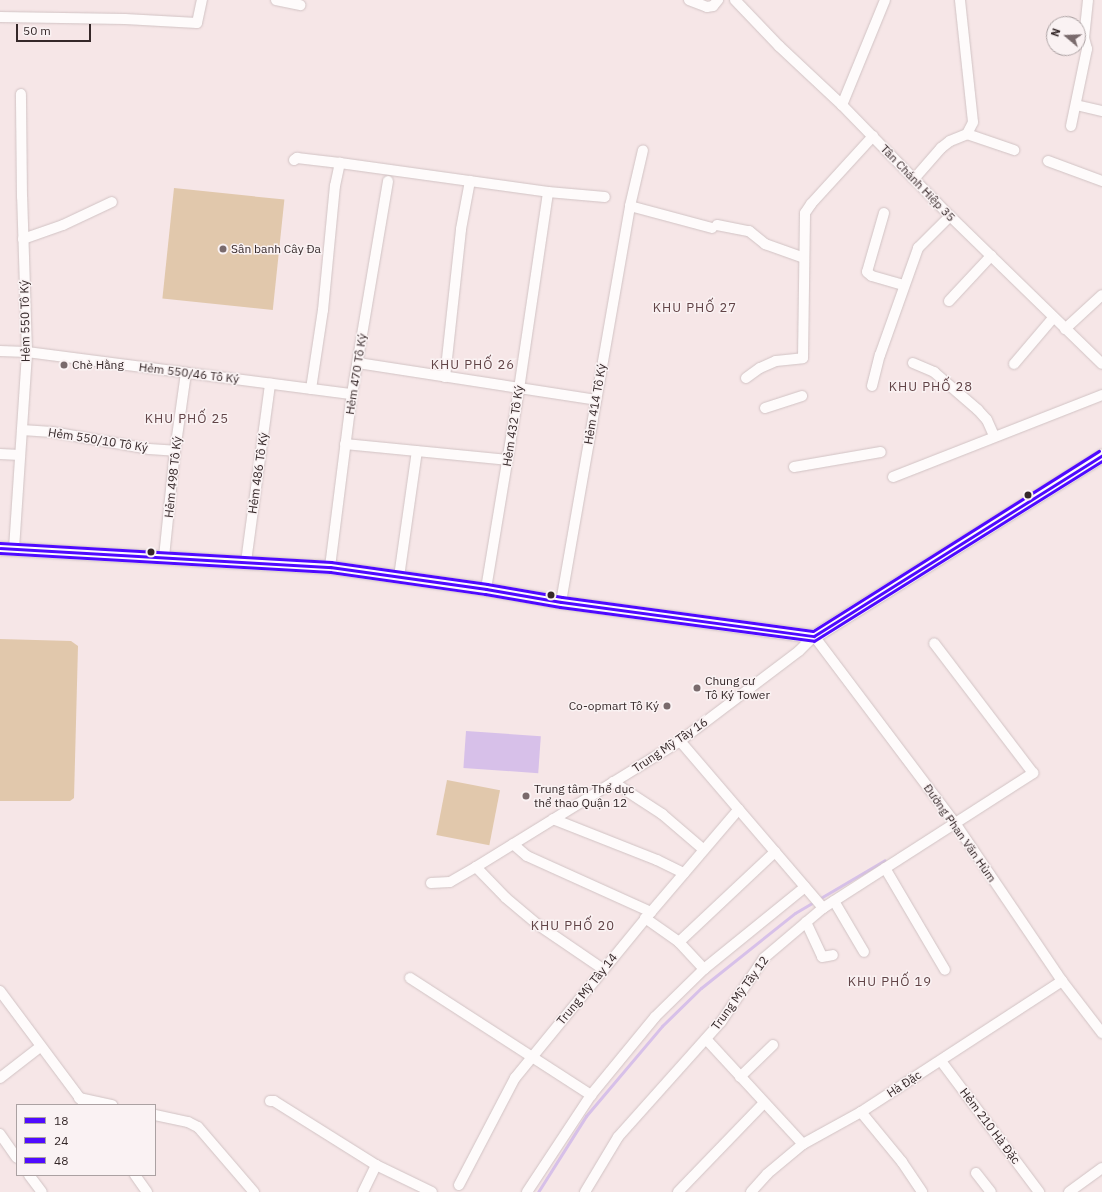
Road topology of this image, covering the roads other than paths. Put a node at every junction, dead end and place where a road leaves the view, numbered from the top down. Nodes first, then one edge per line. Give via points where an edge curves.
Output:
1 (202, 0) edge
2 (276, 0) edge
3 (689, 0) edge
4 (718, 0) edge
5 (735, 0) edge
6 (885, 0) edge
7 (960, 0) edge
8 (1088, 0) edge
9 (300, 4) dead end
10 (0, 17) edge
11 (21, 94) dead end
12 (1076, 105) junction
13 (842, 106) junction
14 (1102, 111) edge
15 (1071, 126) dead end
16 (966, 134) junction
17 (873, 136) junction
18 (643, 150) dead end
19 (1014, 150) dead end
20 (294, 160) dead end
21 (1048, 161) dead end
22 (340, 163) junction
23 (914, 179) junction
24 (388, 181) dead end
25 (470, 181) junction
26 (1102, 181) edge
27 (548, 192) junction
28 (605, 197) dead end
29 (112, 202) dead end
30 (630, 206) junction
31 (884, 213) dead end
32 (950, 216) junction
33 (23, 239) junction
34 (991, 256) junction
35 (804, 258) junction
36 (904, 285) junction
37 (1102, 295) edge
38 (949, 300) dead end
39 (1053, 318) junction
40 (1064, 329) junction
41 (0, 351) edge
42 (27, 352) junction
43 (358, 363) junction
44 (913, 364) dead end
45 (1014, 364) dead end
46 (1102, 364) edge
47 (186, 373) junction
48 (446, 377) junction
49 (746, 378) dead end
50 (270, 384) junction
51 (872, 386) dead end
52 (311, 389) junction
53 (519, 389) junction
54 (352, 394) junction
55 (1102, 395) edge
56 (802, 396) dead end
57 (596, 400) junction
58 (765, 408) dead end
59 (22, 430) junction
60 (994, 436) junction
61 (345, 444) junction
62 (175, 451) junction
63 (417, 451) junction
64 (881, 452) dead end
65 (0, 454) edge
66 (20, 455) junction
67 (1102, 455) edge
68 (507, 460) junction
69 (794, 467) dead end
70 (893, 477) dead end
71 (0, 548) edge
72 (14, 548) junction
73 (164, 557) junction
74 (246, 562) junction
75 (330, 567) junction
76 (399, 577) junction
77 (486, 589) junction
78 (561, 602) junction
79 (814, 636) junction
80 (934, 643) dead end
81 (680, 742) junction
82 (613, 782) junction
83 (738, 809) junction
84 (553, 819) junction
85 (955, 823) junction
86 (513, 844) junction
87 (704, 850) junction
88 (776, 852) junction
89 (476, 867) junction
90 (885, 868) junction
91 (684, 873) junction
92 (431, 884) dead end
93 (805, 887) junction
94 (834, 901) junction
95 (822, 906) junction
96 (648, 915) junction
97 (806, 922) junction
98 (678, 942) junction
99 (864, 952) dead end
100 (833, 955) dead end
101 (603, 969) junction
102 (704, 969) junction
103 (945, 970) dead end
104 (410, 978) dead end
105 (1062, 981) junction
106 (0, 991) edge
107 (1102, 1033) edge
108 (706, 1039) junction
109 (772, 1045) dead end
110 (40, 1047) junction
111 (531, 1056) junction
112 (941, 1061) junction
113 (0, 1078) edge
114 (740, 1078) junction
115 (591, 1096) junction
116 (82, 1101) edge
117 (270, 1101) dead end
118 (764, 1103) junction
119 (104, 1104) edge
120 (861, 1112) junction
121 (156, 1115) edge
122 (0, 1134) edge
123 (803, 1144) junction
124 (16, 1157) edge
125 (376, 1165) junction
126 (1102, 1168) edge
127 (976, 1173) dead end
128 (30, 1176) edge
129 (136, 1176) edge
130 (459, 1185) dead end
131 (42, 1192) edge
132 (147, 1192) edge
133 (254, 1192) edge
134 (363, 1192) edge
135 (432, 1192) edge
136 (527, 1192) edge
137 (585, 1192) edge
138 (678, 1192) edge
139 (751, 1192) edge
140 (922, 1192) edge
141 (991, 1192) edge
142 (1039, 1192) edge
143 (1069, 1192) edge

1 - 10 street via 197,23
2 - 9 street
3 - 4 street via 707,8
5 - 13 street, Tân Chánh Hiệp 35
6 - 13 street
7 - 16 street via 974,115 971,129
8 - 12 street via 1084,38 1087,49
11 - 33 street, Hẻm 550 Tô Ký
12 - 14 street
12 - 15 street
13 - 17 street, Tân Chánh Hiệp 35
16 - 19 street
16 - 23 street via 942,148
17 - 23 street, Tân Chánh Hiệp 35
17 - 35 street via 807,209 804,217
18 - 30 street, Hẻm 414 Tô Ký
20 - 22 street via 297,158
21 - 26 street
22 - 25 street
22 - 52 street via 335,186 323,310
23 - 32 street, Tân Chánh Hiệp 35
24 - 43 street, Hẻm 470 Tô Ký
25 - 27 street
25 - 48 street via 461,229
27 - 28 street
27 - 53 street, Hẻm 432 Tô Ký
29 - 33 street via 63,225
30 - 35 street via 715,226 749,231 765,244
30 - 57 street, Hẻm 414 Tô Ký
31 - 36 street via 867,272 872,276
32 - 34 street, Tân Chánh Hiệp 35
32 - 36 street via 918,248
33 - 42 street, Hẻm 550 Tô Ký
34 - 38 street
34 - 39 street, Tân Chánh Hiệp 35
35 - 49 street via 803,358 776,361
36 - 51 street via 880,354
37 - 40 street
39 - 40 street, Tân Chánh Hiệp 35
39 - 45 street
40 - 46 street, Tân Chánh Hiệp 35
41 - 42 street, Hẻm 550/46 Tô Ký
42 - 47 street, Hẻm 550/46 Tô Ký
42 - 59 street, Hẻm 550 Tô Ký
43 - 48 street
43 - 54 street, Hẻm 470 Tô Ký
44 - 60 street via 934,372 978,410 987,420
47 - 50 street, Hẻm 550/46 Tô Ký
47 - 62 street, Hẻm 498 Tô Ký
48 - 53 street
50 - 52 street, Hẻm 550/46 Tô Ký
50 - 74 street, Hẻm 486 Tô Ký
52 - 54 street, Hẻm 550/46 Tô Ký
53 - 57 street
53 - 68 street, Hẻm 432 Tô Ký
54 - 61 street, Hẻm 470 Tô Ký
55 - 60 street
56 - 58 street
57 - 78 street, Hẻm 414 Tô Ký
59 - 62 street, Hẻm 550/10 Tô Ký via 52,432
59 - 66 street, Hẻm 550 Tô Ký
60 - 70 street
61 - 63 street
61 - 75 street, Hẻm 470 Tô Ký
62 - 73 street, Hẻm 498 Tô Ký
63 - 68 street
63 - 76 street
64 - 69 street
65 - 66 street
66 - 72 street, Hẻm 550 Tô Ký
67 - 79 main road
68 - 77 street, Hẻm 432 Tô Ký
71 - 72 main road
72 - 73 main road
73 - 74 main road
74 - 75 main road
75 - 76 main road
76 - 77 main road
77 - 78 main road
78 - 79 main road
79 - 81 street, Trung Mỹ Tây 16 via 799,651
79 - 85 street, Đường Phan Văn Hùm
80 - 85 street, Trung Mỹ Tây 12 via 1033,773
81 - 82 street, Trung Mỹ Tây 16
81 - 83 street
82 - 84 street, Trung Mỹ Tây 16
82 - 87 street via 662,814
83 - 87 street, Trung Mỹ Tây 14
83 - 88 street
84 - 86 street, Trung Mỹ Tây 16
84 - 91 street
85 - 90 street, Trung Mỹ Tây 12
85 - 105 street, Đường Phan Văn Hùm
86 - 89 street, Trung Mỹ Tây 16
86 - 96 street via 527,856
87 - 91 street, Trung Mỹ Tây 14
88 - 93 street
88 - 98 street
89 - 92 street, Trung Mỹ Tây 16 via 450,882
89 - 101 street via 506,898 537,924
90 - 94 street, Trung Mỹ Tây 12
90 - 103 street
91 - 96 street, Trung Mỹ Tây 14
93 - 95 street
93 - 102 street
94 - 95 street, Trung Mỹ Tây 12
94 - 99 street
95 - 97 street, Trung Mỹ Tây 12
96 - 98 street
96 - 101 street, Trung Mỹ Tây 14
97 - 100 street via 822,957
97 - 108 street, Trung Mỹ Tây 12 via 764,958 721,1022
98 - 102 street
101 - 111 street, Trung Mỹ Tây 14
102 - 115 street via 655,1017
104 - 111 street
105 - 107 street, Đường Phan Văn Hùm
105 - 112 street, Hà Đặc
106 - 110 street
108 - 114 street
108 - 137 street, Trung Mỹ Tây 12 via 618,1137
109 - 114 street
110 - 113 street
110 - 116 street
111 - 115 street
111 - 130 street, Trung Mỹ Tây 14 via 515,1078
112 - 120 street, Hà Đặc
112 - 142 street, Hẻm 210 Hà Đặc
114 - 118 street
115 - 136 street
116 - 119 street
117 - 125 street via 274,1101
118 - 123 street
118 - 138 street
120 - 123 street, Hà Đặc
120 - 140 street via 902,1162
121 - 133 street via 188,1122 198,1127
122 - 124 street
123 - 139 street, Hà Đặc via 767,1174
125 - 134 street
125 - 135 street
126 - 143 street
127 - 141 street
128 - 131 street
129 - 132 street

